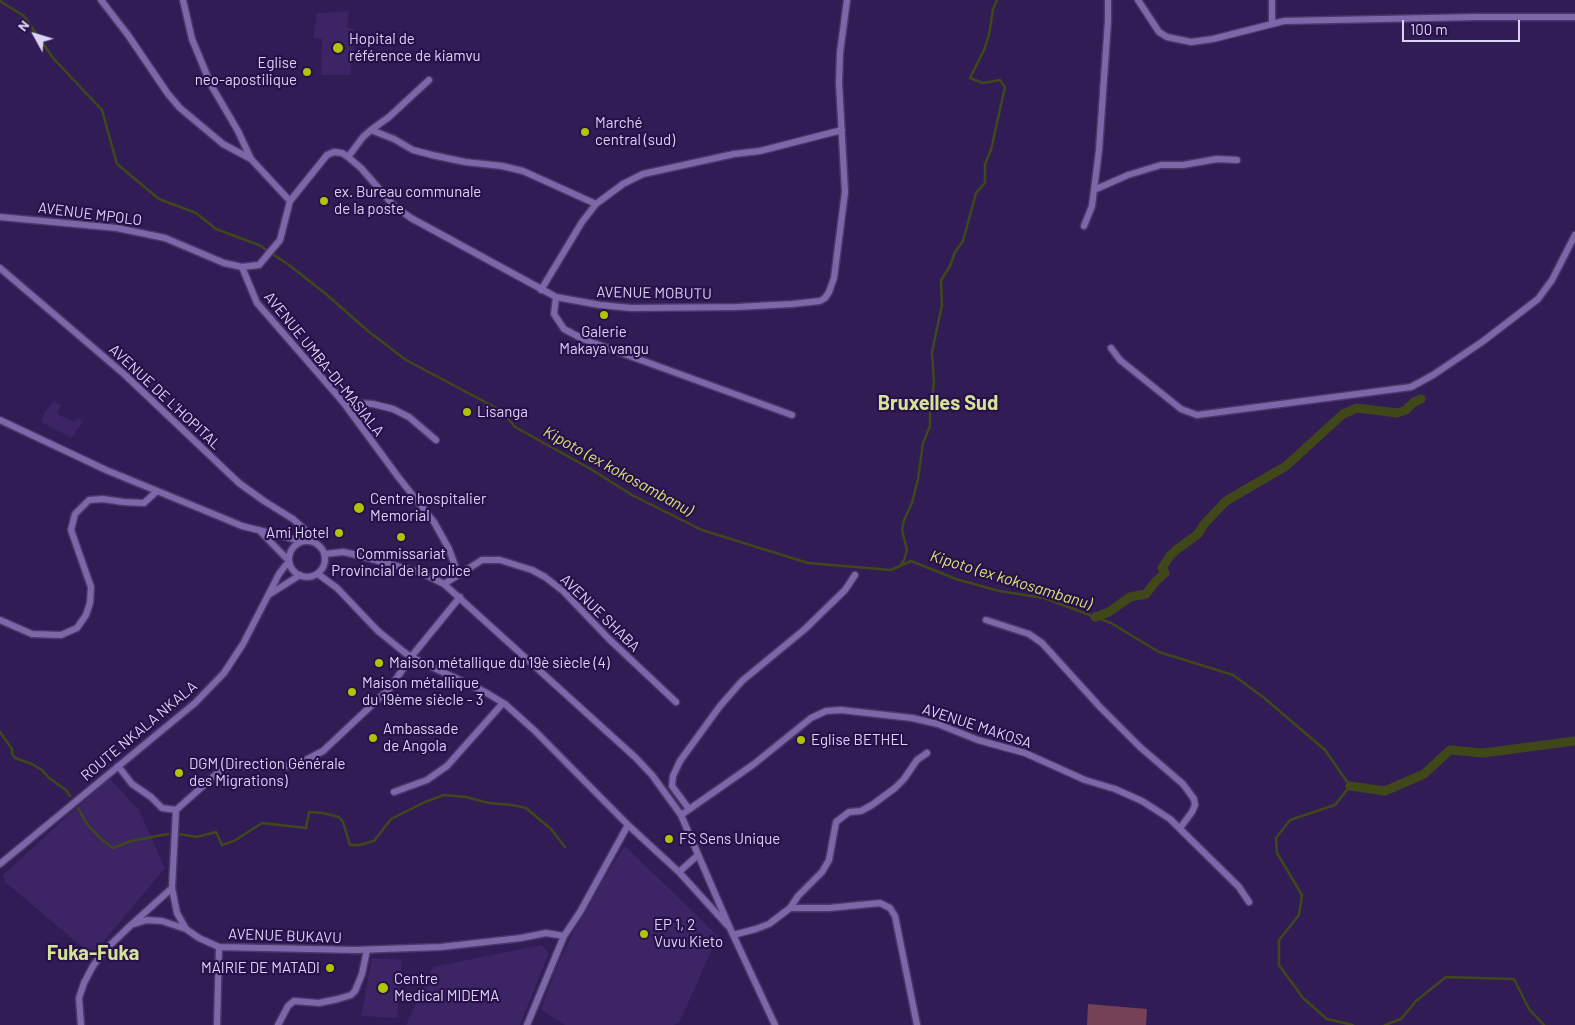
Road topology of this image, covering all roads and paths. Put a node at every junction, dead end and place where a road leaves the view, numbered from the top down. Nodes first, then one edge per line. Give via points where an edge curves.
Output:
1 (101, 0) edge
2 (183, 0) edge
3 (847, 0) edge
4 (1108, 0) edge
5 (1138, 0) edge
6 (1272, 0) edge
7 (1575, 18) edge
8 (1272, 24) junction
9 (429, 80) dead end
10 (371, 130) junction
11 (842, 130) junction
12 (348, 157) junction
13 (251, 159) junction
14 (1237, 160) dead end
15 (1094, 190) junction
16 (290, 201) junction
17 (596, 204) junction
18 (0, 217) edge
19 (1084, 226) dead end
20 (1575, 236) edge
21 (242, 267) junction
22 (0, 268) edge
23 (541, 290) junction
24 (556, 297) junction
25 (1111, 348) dead end
26 (343, 402) junction
27 (792, 414) dead end
28 (0, 420) edge
29 (436, 440) dead end
30 (157, 491) junction
31 (258, 529) junction
32 (302, 541) junction
33 (313, 541) junction
34 (325, 554) junction
35 (289, 562) junction
36 (318, 574) junction
37 (458, 574) junction
38 (855, 575) dead end
39 (300, 576) junction
40 (444, 584) junction
41 (269, 595) junction
42 (460, 597) junction
43 (0, 620) edge
44 (986, 620) dead end
45 (411, 657) junction
46 (676, 702) dead end
47 (503, 703) junction
48 (927, 753) dead end
49 (118, 766) junction
50 (394, 792) dead end
51 (689, 809) junction
52 (176, 810) junction
53 (681, 815) junction
54 (628, 825) junction
55 (1180, 828) junction
56 (698, 855) junction
57 (0, 864) edge
58 (679, 872) junction
59 (172, 888) junction
60 (1249, 902) dead end
61 (790, 908) junction
62 (131, 925) junction
63 (729, 926) junction
64 (186, 929) junction
65 (733, 935) junction
66 (564, 936) junction
67 (219, 946) junction
68 (367, 950) junction
69 (81, 1025) edge
70 (217, 1025) edge
71 (278, 1025) edge
72 (527, 1025) edge
73 (775, 1025) edge
74 (917, 1025) edge

1 - 13 street via 180,108 223,144
2 - 13 street via 201,64
3 - 11 street, AVENUE MOBUTU via 838,83
4 - 15 street
5 - 8 street via 1159,32 1179,41 1213,39
6 - 8 street
7 - 8 street via 1458,17 1284,21
9 - 10 street
10 - 12 street
10 - 17 street via 432,155 523,171
11 - 17 street via 760,151 643,174
11 - 24 street, AVENUE MOBUTU via 845,192 834,278 825,298 792,304 737,307 631,308 600,306
12 - 16 street via 334,152 327,155
12 - 23 street, AVENUE MOBUTU via 394,206 411,218
13 - 16 street
14 - 15 street via 1161,165
15 - 19 street
16 - 21 street, AVENUE MPOLO via 280,240 259,265
17 - 23 street
18 - 21 street, AVENUE MPOLO via 126,229 165,238 224,263
20 - 25 street via 1538,299 1482,342 1411,386 1198,415 1181,409 1120,360
21 - 26 street, AVENUE UMBA-DI-MASIALA via 257,303
22 - 33 street, AVENUE DE L'HOPITAL via 124,374 239,484 293,519
23 - 24 street, AVENUE MOBUTU
24 - 27 street via 554,314 564,329 583,339
26 - 29 street via 393,409 409,417
26 - 37 street, AVENUE UMBA-DI-MASIALA via 434,522
28 - 30 street
30 - 31 street via 242,526
30 - 43 street via 144,503 89,500 75,514 71,530 91,587 86,615 77,628 61,635 32,634
31 - 32 street
31 - 35 street
32 - 33 street
32 - 35 street via 292,549
33 - 34 street
34 - 36 street via 326,561
34 - 40 street via 343,552 357,555 422,572
35 - 39 street
35 - 41 street, ROUTE NKALA NKALA
36 - 39 street
36 - 45 street via 337,588 389,642
37 - 40 street, AVENUE SHABA
37 - 46 street, AVENUE SHABA via 490,559 525,567 545,577
38 - 51 street via 845,590 805,629 742,682 680,761 672,786
39 - 41 street
40 - 42 street
41 - 49 street, ROUTE NKALA NKALA via 224,673 195,703
42 - 45 street
42 - 53 street via 636,758
44 - 55 street via 1029,634 1042,643 1140,747 1183,784 1195,806
45 - 47 street
45 - 52 street via 390,688 323,751 294,766 230,766 221,770
47 - 50 street via 447,766 427,780
47 - 54 street
48 - 61 street via 917,760 895,788 872,805 849,812 836,822 829,860
49 - 52 street via 132,784 162,808
49 - 57 street, ROUTE NKALA NKALA
51 - 53 street, AVENUE MAKOSA
51 - 55 street, AVENUE MAKOSA via 754,764 811,718 826,711 842,710 938,724 978,740 1025,753 1142,801
52 - 59 street
53 - 56 street
54 - 58 street
54 - 66 street
55 - 60 street, AVENUE MAKOSA via 1239,887
56 - 58 street
56 - 63 street
58 - 63 street
59 - 62 street
59 - 64 street via 177,913
61 - 65 street via 769,924
61 - 74 street via 880,903 890,908 895,916
62 - 64 street, AVENUE BUKAVU via 147,920
62 - 69 street via 104,951 84,983 79,998
63 - 65 street
64 - 67 street, AVENUE BUKAVU
65 - 73 street
66 - 68 street, AVENUE BUKAVU via 546,933 441,948
66 - 72 street
67 - 68 street, AVENUE BUKAVU
67 - 70 street
68 - 71 street via 362,974 351,995 319,1003 294,1001

